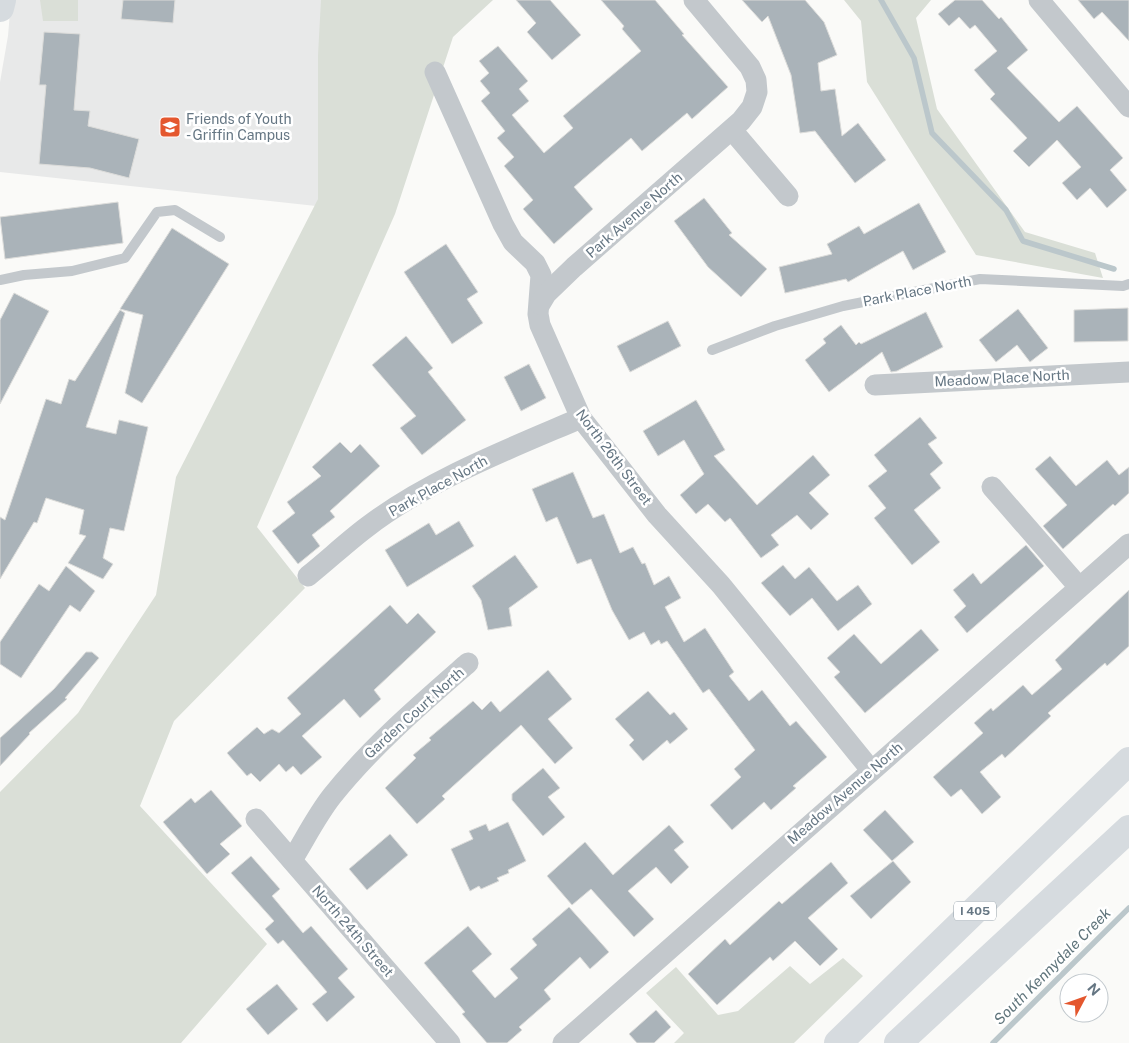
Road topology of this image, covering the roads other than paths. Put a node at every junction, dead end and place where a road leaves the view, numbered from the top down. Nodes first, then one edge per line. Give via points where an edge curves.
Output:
1 (2, 0) edge
2 (694, 0) edge
3 (1039, 0) edge
4 (0, 8) edge
5 (435, 72) dead end
6 (1129, 108) edge
7 (732, 130) junction
8 (788, 196) dead end
9 (220, 237) dead end
10 (0, 280) edge
11 (1129, 284) edge
12 (540, 304) junction
13 (712, 350) dead end
14 (1129, 372) edge
15 (875, 385) dead end
16 (581, 418) junction
17 (992, 488) dead end
18 (1129, 544) edge
19 (308, 576) dead end
20 (1079, 587) junction
21 (468, 663) dead end
22 (1123, 767) edge
23 (871, 770) junction
24 (256, 819) dead end
25 (1129, 829) edge
26 (1129, 834) edge
27 (292, 860) junction
28 (1047, 902) junction
29 (450, 1043) edge
30 (563, 1043) edge
31 (838, 1043) edge
32 (898, 1043) edge

1 - 4 main road
2 - 7 street, Park Avenue North via 750,67 756,80 757,92 752,107
3 - 6 street
5 - 12 street, North 26th Street via 503,224 513,242 535,263 541,275
7 - 8 street
7 - 12 street, Park Avenue North via 574,266
9 - 10 lane via 175,210 157,212 125,258 72,271
11 - 13 lane, Park Place North via 980,279 843,306 775,326
12 - 16 street, North 26th Street via 540,325
14 - 15 street, Meadow Place North
16 - 19 street, Park Place North via 496,454 400,505 367,526
16 - 23 street, North 26th Street via 657,515 721,585
17 - 20 street
18 - 20 street, Meadow Avenue North
20 - 23 street, Meadow Avenue North
21 - 27 street, Garden Court North via 362,760 331,798
22 - 31 main road, I 405
23 - 30 street, Meadow Avenue North
24 - 27 street, North 24th Street
25 - 28 main road
26 - 28 main road
27 - 29 street, North 24th Street
28 - 32 main road

